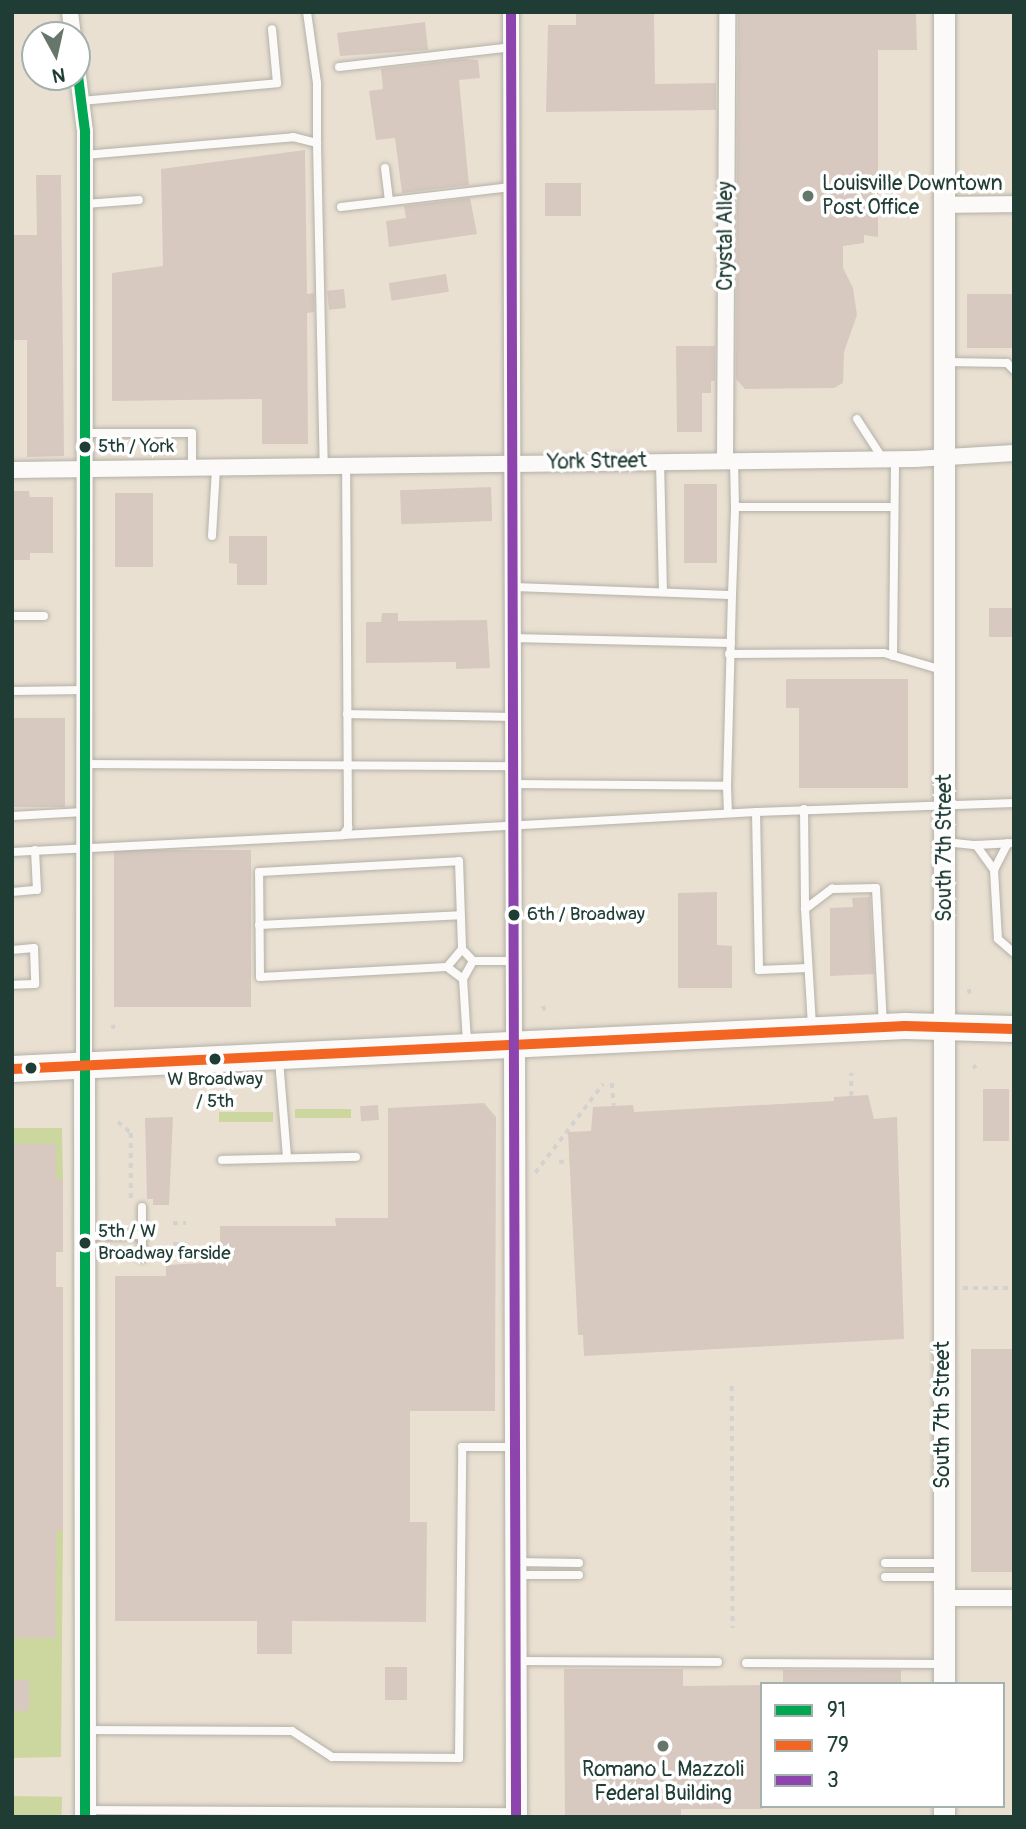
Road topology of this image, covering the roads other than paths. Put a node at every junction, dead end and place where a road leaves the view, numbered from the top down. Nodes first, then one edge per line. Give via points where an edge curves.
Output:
1 (307, 12) edge
2 (511, 12) edge
3 (727, 12) edge
4 (944, 12) edge
5 (272, 29) dead end
6 (511, 47) junction
7 (339, 67) dead end
8 (80, 91) edge
9 (81, 102) junction
10 (317, 143) junction
11 (85, 155) junction
12 (385, 168) dead end
13 (511, 187) junction
14 (139, 200) dead end
15 (389, 201) junction
16 (85, 204) junction
17 (1014, 204) edge
18 (944, 205) junction
19 (341, 207) dead end
20 (944, 362) junction
21 (1014, 370) edge
22 (857, 419) dead end
23 (85, 433) junction
24 (1014, 453) edge
25 (944, 456) junction
26 (889, 459) junction
27 (660, 461) junction
28 (729, 461) junction
29 (511, 464) junction
30 (324, 467) junction
31 (346, 467) junction
32 (216, 469) junction
33 (12, 470) edge
34 (85, 470) junction
35 (192, 470) junction
36 (894, 507) junction
37 (735, 508) junction
38 (212, 536) dead end
39 (512, 587) junction
40 (663, 592) junction
41 (733, 595) junction
42 (12, 616) edge
43 (44, 616) dead end
44 (512, 638) junction
45 (731, 643) junction
46 (729, 654) junction
47 (893, 656) junction
48 (945, 671) junction
49 (85, 690) junction
50 (12, 691) edge
51 (347, 714) junction
52 (512, 717) junction
53 (84, 764) junction
54 (512, 766) junction
55 (347, 768) junction
56 (513, 784) junction
57 (727, 786) junction
58 (945, 803) junction
59 (1014, 803) edge
60 (804, 810) junction
61 (84, 812) junction
62 (755, 812) junction
63 (728, 813) junction
64 (12, 816) edge
65 (513, 825) junction
66 (343, 835) junction
67 (945, 842) junction
68 (1011, 843) edge
69 (976, 845) junction
70 (84, 847) junction
71 (35, 850) junction
72 (12, 852) edge
73 (994, 870) junction
74 (12, 892) edge
75 (805, 909) junction
76 (460, 915) junction
77 (259, 925) junction
78 (462, 949) junction
79 (12, 950) edge
80 (1014, 953) edge
81 (473, 961) junction
82 (513, 961) junction
83 (447, 967) junction
84 (808, 968) junction
85 (464, 979) junction
86 (12, 985) edge
87 (883, 1027) junction
88 (947, 1027) junction
89 (1014, 1029) edge
90 (813, 1030) junction
91 (514, 1046) junction
92 (467, 1047) junction
93 (278, 1056) junction
94 (84, 1066) junction
95 (12, 1069) edge
96 (356, 1157) dead end
97 (287, 1158) junction
98 (222, 1160) dead end
99 (142, 1207) dead end
100 (142, 1235) junction
101 (84, 1236) junction
102 (142, 1258) dead end
103 (514, 1447) junction
104 (579, 1563) dead end
105 (885, 1563) dead end
106 (515, 1569) junction
107 (579, 1575) dead end
108 (885, 1577) dead end
109 (943, 1580) junction
110 (1014, 1598) edge
111 (514, 1661) junction
112 (718, 1662) dead end
113 (746, 1662) dead end
114 (944, 1674) edge
115 (85, 1730) junction
116 (85, 1813) edge
117 (281, 1814) edge
118 (516, 1814) edge

1 - 10 lane via 317,83
2 - 6 street
3 - 28 street, Crystal Alley
4 - 18 street, South 7th Street
5 - 9 lane via 277,83
6 - 7 lane
6 - 13 street
8 - 9 street
9 - 11 street
10 - 11 lane via 293,137
10 - 30 lane
11 - 16 street
12 - 15 lane
13 - 15 lane
13 - 29 street
14 - 16 lane
15 - 19 lane
16 - 23 street
17 - 18 street
18 - 20 street, South 7th Street
20 - 21 lane via 1007,363
20 - 25 street, South 7th Street
22 - 26 lane
23 - 34 street
23 - 35 lane via 192,433
24 - 25 street, York Street
25 - 26 street, York Street
25 - 48 street, South 7th Street
26 - 28 street, York Street
26 - 36 lane
27 - 28 street, York Street
27 - 29 street, York Street
27 - 40 lane
28 - 37 lane
29 - 31 street, York Street
29 - 39 street
30 - 31 street, York Street
30 - 32 street, York Street
31 - 51 lane
32 - 35 street, York Street
32 - 38 lane
33 - 34 street, York Street
34 - 35 street, York Street
34 - 49 street
36 - 37 lane
36 - 47 lane
37 - 41 lane
39 - 40 lane
39 - 44 street
40 - 41 lane
41 - 45 lane
42 - 43 lane
44 - 45 lane
44 - 52 street
45 - 46 lane
46 - 47 lane via 843,650
46 - 57 lane
47 - 48 lane
48 - 58 street, South 7th Street
49 - 50 lane
49 - 53 street
51 - 52 lane
51 - 55 lane
52 - 54 street
53 - 55 lane
53 - 61 street
54 - 55 lane
54 - 56 street
55 - 66 lane via 348,828
56 - 57 lane
56 - 65 street
57 - 63 lane
58 - 59 lane
58 - 60 lane
58 - 67 street, South 7th Street
60 - 62 lane
60 - 75 lane
61 - 64 lane
61 - 70 street
62 - 63 lane
62 - 84 lane via 759,970
63 - 65 lane
65 - 66 lane
65 - 82 street
66 - 70 lane
67 - 69 lane
67 - 88 street, South 7th Street
68 - 69 lane
68 - 73 lane
69 - 73 lane
70 - 71 lane
70 - 94 street
71 - 72 lane
71 - 74 lane via 37,890
73 - 80 lane via 998,939
75 - 84 lane
75 - 87 lane via 832,889 876,888
76 - 77 lane
76 - 77 lane via 458,861 259,872
76 - 78 lane
77 - 83 lane via 260,977
78 - 81 lane
78 - 83 lane
79 - 86 lane via 34,948 35,984
81 - 82 lane
81 - 85 lane
82 - 91 street
83 - 85 lane
84 - 90 lane
85 - 92 lane
87 - 88 main road
87 - 90 main road
88 - 89 main road
88 - 109 street, South 7th Street via 942,1069
90 - 91 main road
91 - 92 main road
91 - 103 street
92 - 93 main road
93 - 94 main road
93 - 97 lane
94 - 95 main road
94 - 101 street
96 - 97 lane
97 - 98 lane
99 - 100 lane
100 - 101 lane
100 - 102 lane
101 - 115 street
103 - 106 street
103 - 115 lane via 463,1447 459,1758 332,1757 292,1731
104 - 106 lane
105 - 109 lane
106 - 107 lane
106 - 111 street
108 - 109 lane
109 - 110 street
109 - 114 street, South 7th Street
111 - 112 lane
111 - 118 street
113 - 114 lane
115 - 116 street
116 - 117 lane
117 - 118 lane

